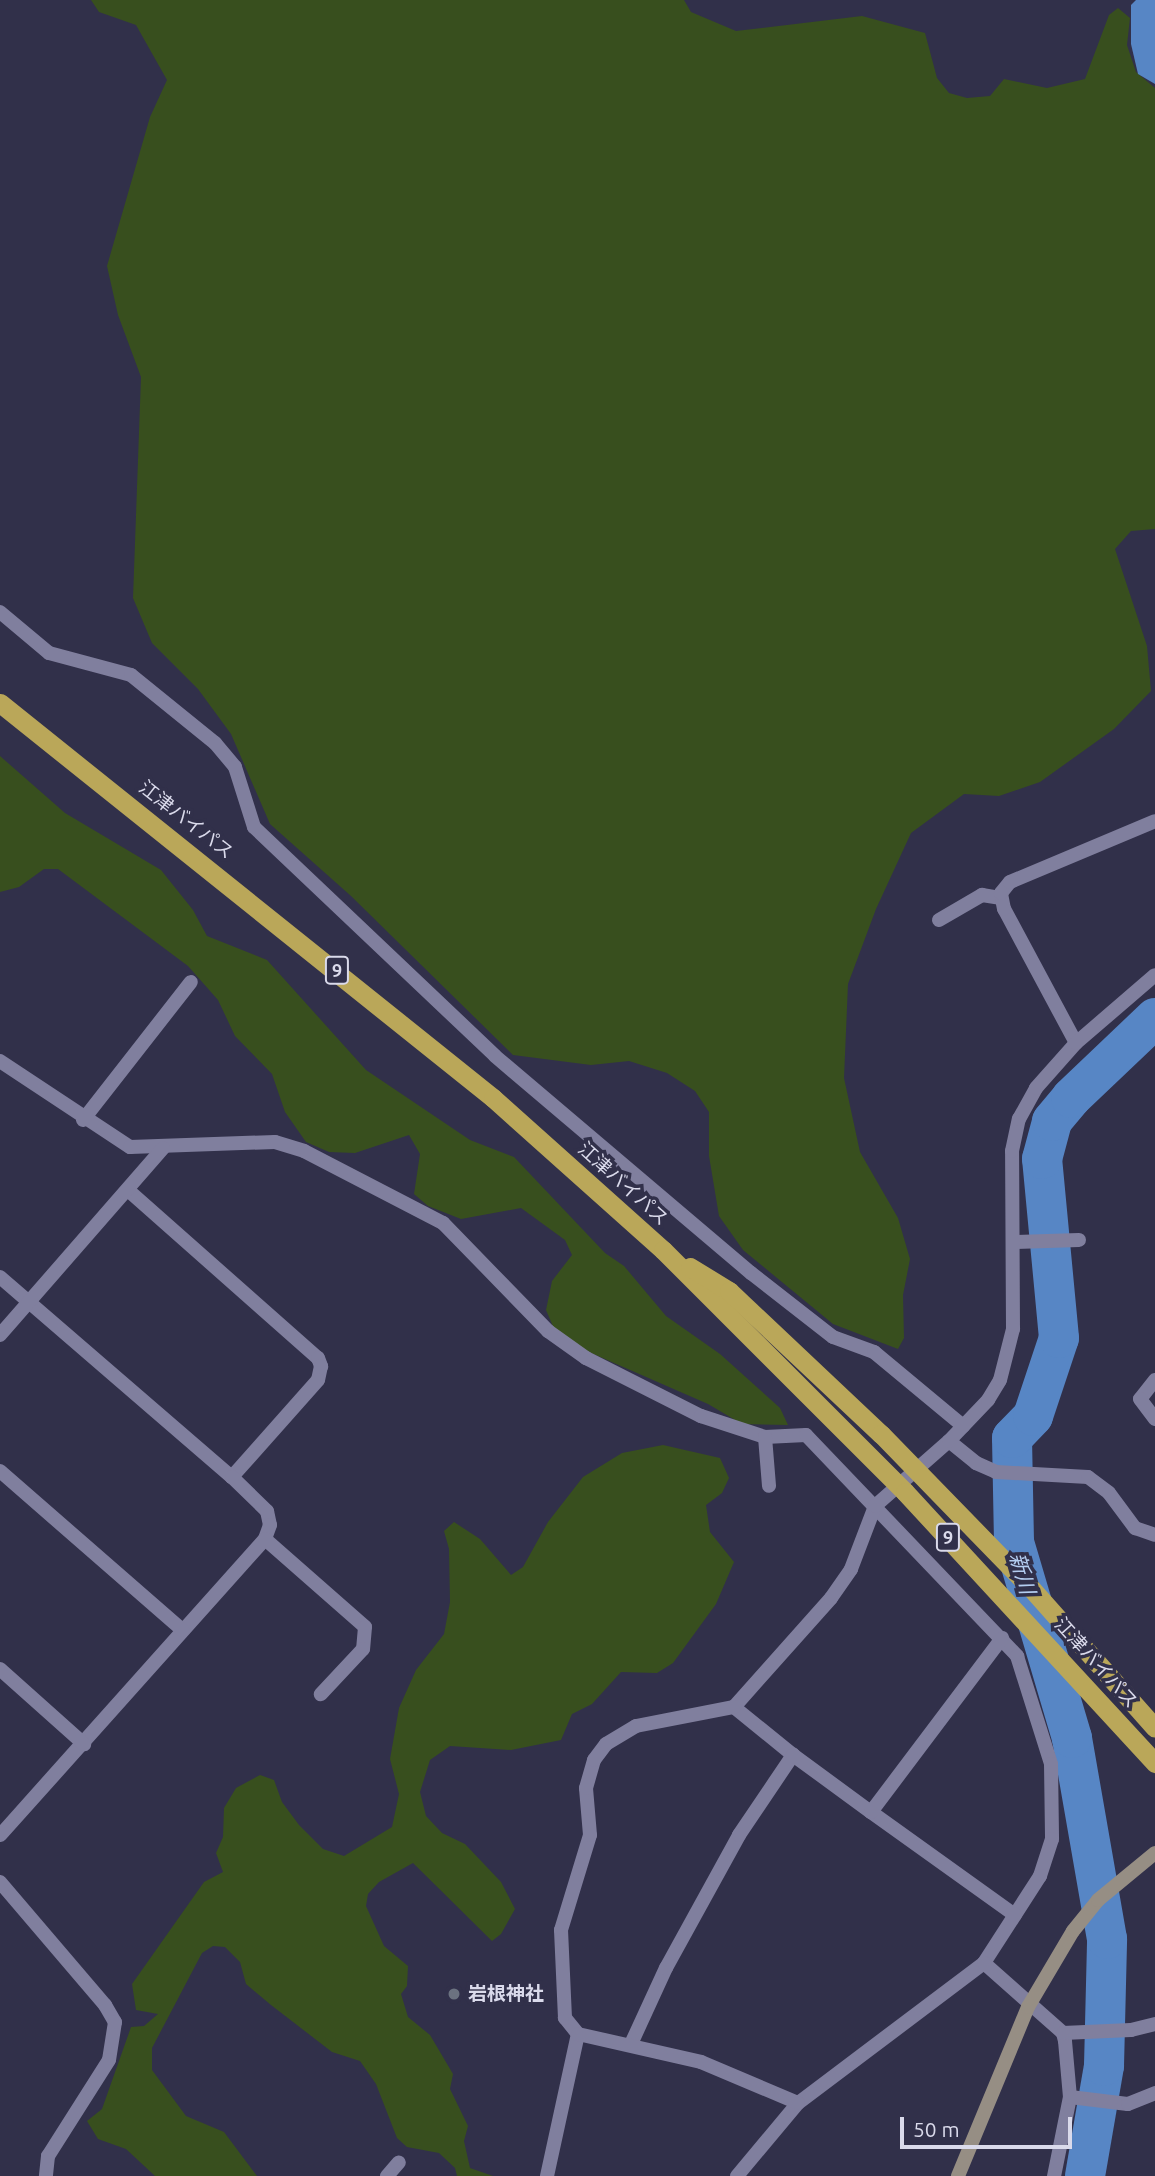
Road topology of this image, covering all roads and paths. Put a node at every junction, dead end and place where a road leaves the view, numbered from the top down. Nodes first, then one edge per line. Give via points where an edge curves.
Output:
1 (0, 612) edge
2 (0, 703) edge
3 (1155, 821) edge
4 (1000, 898) junction
5 (939, 920) dead end
6 (1155, 975) edge
7 (191, 982) dead end
8 (1076, 1043) junction
9 (0, 1061) edge
10 (83, 1120) junction
11 (163, 1148) junction
12 (129, 1191) junction
13 (1072, 1240) dead end
14 (1014, 1242) junction
15 (663, 1250) junction
16 (0, 1277) edge
17 (29, 1303) junction
18 (0, 1335) edge
19 (1155, 1380) edge
20 (1155, 1419) edge
21 (963, 1426) junction
22 (765, 1437) junction
23 (949, 1441) junction
24 (0, 1471) edge
25 (232, 1477) junction
26 (769, 1486) dead end
27 (875, 1506) junction
28 (1155, 1535) edge
29 (265, 1539) junction
30 (182, 1630) junction
31 (1002, 1638) junction
32 (0, 1669) edge
33 (321, 1694) dead end
34 (734, 1707) junction
35 (1155, 1728) edge
36 (84, 1744) junction
37 (793, 1755) junction
38 (1155, 1763) edge
39 (870, 1812) junction
40 (0, 1835) edge
41 (1155, 1853) edge
42 (0, 1882) edge
43 (1015, 1915) junction
44 (984, 1963) junction
45 (1028, 2007) junction
46 (1155, 2024) edge
47 (1063, 2033) junction
48 (578, 2034) junction
49 (631, 2044) junction
50 (1155, 2093) edge
51 (1074, 2098) junction
52 (798, 2103) junction
53 (399, 2162) dead end
54 (46, 2176) edge
55 (387, 2176) edge
56 (547, 2176) edge
57 (737, 2176) edge
58 (958, 2176) edge
59 (1054, 2176) edge

1 - 21 street via 49,653 131,675 215,743 235,767 254,827 495,1056 751,1273 833,1336 874,1352
2 - 15 highway, 江津バイパス / 9 via 471,1080
3 - 4 street via 1010,882
4 - 5 street via 982,895
4 - 8 street
6 - 8 street
7 - 10 street
8 - 14 street via 1036,1088 1019,1119 1012,1152
9 - 10 street
10 - 11 street via 130,1147
11 - 12 street
11 - 22 street via 275,1142 304,1151 443,1223 548,1331 586,1358 701,1416
12 - 17 street
12 - 25 street via 318,1358 321,1366 318,1380
13 - 14 street
14 - 21 street via 1015,1298 1007,1357 988,1400
15 - 35 highway via 729,1291 945,1498
15 - 38 highway, 江津バイパス / 9 via 905,1492
16 - 17 street
17 - 18 street
17 - 25 street
19 - 20 street via 1140,1399
21 - 23 street
22 - 26 street
22 - 27 street via 806,1435
23 - 27 street
23 - 28 street via 996,1472 1088,1477 1109,1493 1135,1528
24 - 30 street
25 - 29 street via 267,1511 270,1525
27 - 31 street
27 - 34 street via 851,1569 831,1598
29 - 30 street
29 - 33 street via 365,1627 363,1649
30 - 36 street
31 - 39 street
31 - 43 street via 1017,1656 1026,1681 1051,1764 1053,1794 1052,1839 1044,1864
32 - 36 street
34 - 37 street
34 - 48 street via 636,1726 606,1744 594,1760 586,1788 590,1835 561,1930 565,2018
36 - 40 street
37 - 39 street
37 - 49 street via 739,1835 666,1968
39 - 43 street
41 - 45 main road via 1073,1931
42 - 54 street via 115,2022 109,2060 48,2156
43 - 44 street
44 - 45 street
44 - 52 street
45 - 47 street
45 - 58 main road
46 - 47 street
47 - 51 street
48 - 49 street
48 - 56 street
49 - 52 street via 701,2062
50 - 51 street via 1136,2103
51 - 59 street
52 - 57 street
53 - 55 street

